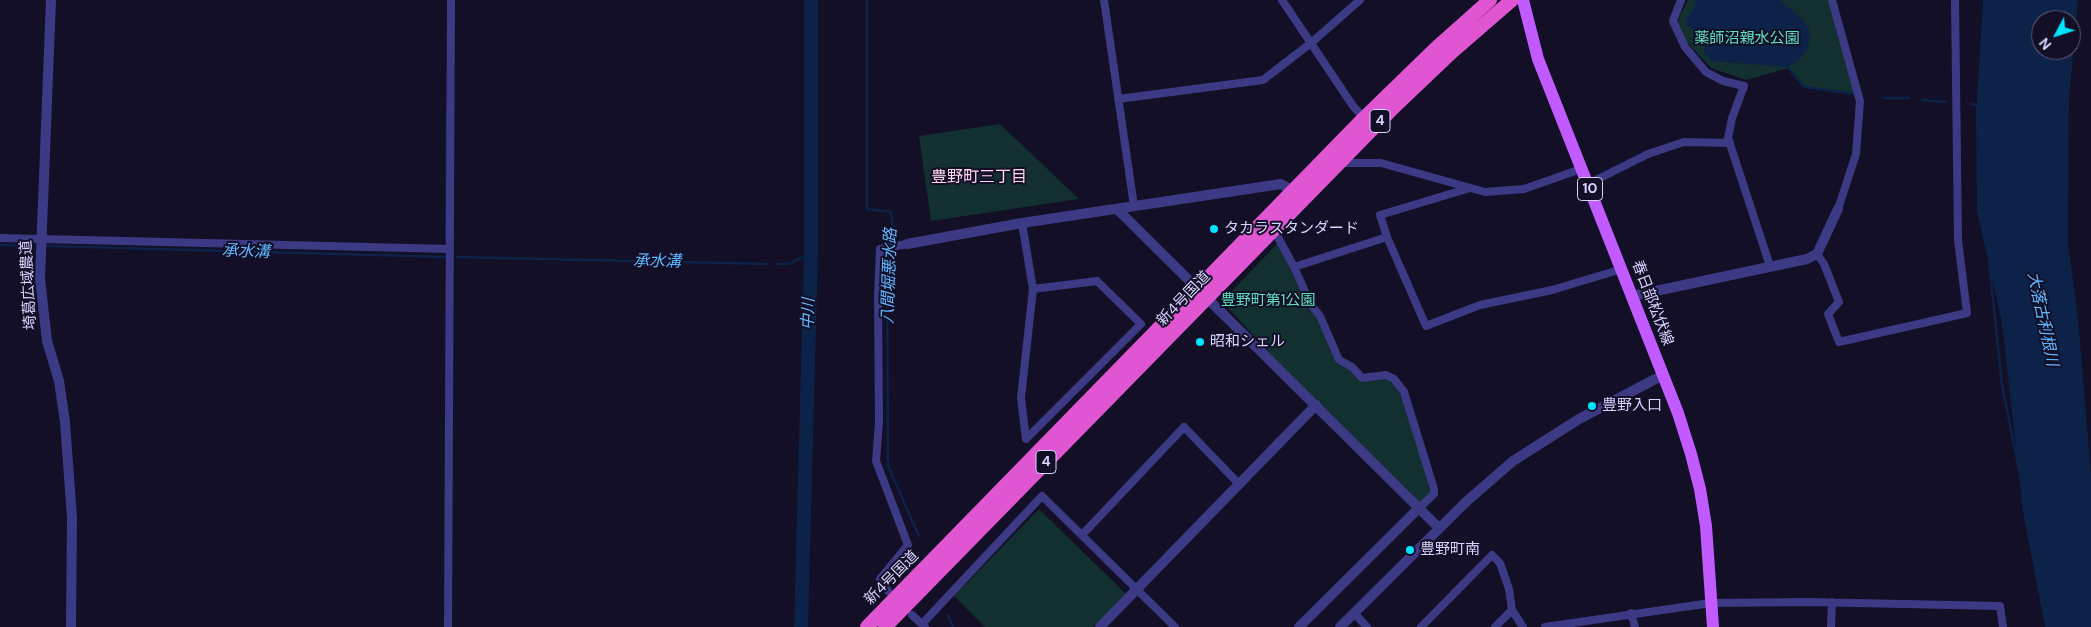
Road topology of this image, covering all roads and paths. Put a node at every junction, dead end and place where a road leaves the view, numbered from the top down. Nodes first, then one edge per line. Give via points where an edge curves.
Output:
1 (51, 0) edge
2 (451, 0) edge
3 (1104, 0) edge
4 (1282, 0) edge
5 (1360, 0) edge
6 (1490, 0) edge
7 (1512, 0) edge
8 (1523, 0) edge
9 (1681, 0) edge
10 (1832, 0) edge
11 (1955, 0) edge
12 (1311, 43) junction
13 (1118, 99) junction
14 (1364, 118) junction
15 (1730, 143) junction
16 (1339, 163) junction
17 (1581, 168) junction
18 (1588, 184) junction
19 (1470, 188) junction
20 (1293, 191) junction
21 (1134, 206) junction
22 (1117, 209) junction
23 (1838, 210) joint
24 (1022, 223) junction
25 (1274, 230) junction
26 (1387, 237) junction
27 (0, 238) edge
28 (40, 239) junction
29 (907, 244) joint
30 (450, 249) junction
31 (1817, 254) junction
32 (1770, 266) junction
33 (1294, 267) junction
34 (1622, 269) junction
35 (1198, 288) junction
36 (1033, 289) junction
37 (1632, 296) junction
38 (1208, 298) junction
39 (1663, 376) junction
40 (1316, 405) junction
41 (1240, 484) junction
42 (1419, 508) junction
43 (1438, 528) junction
44 (1082, 535) junction
45 (1137, 589) junction
46 (888, 591) dead end
47 (1832, 602) junction
48 (1711, 603) junction
49 (1512, 610) junction
50 (1354, 613) junction
51 (1631, 613) junction
52 (912, 615) dead end
53 (924, 626) edge
54 (71, 627) edge
55 (448, 627) edge
56 (867, 627) edge
57 (885, 627) edge
58 (1100, 627) edge
59 (1175, 627) edge
60 (1299, 627) edge
61 (1340, 627) edge
62 (1367, 627) edge
63 (1421, 627) edge
64 (1495, 627) edge
65 (1522, 627) edge
66 (1545, 627) edge
67 (1635, 627) edge
68 (1713, 627) edge
69 (1831, 627) edge
70 (2003, 627) edge

1 - 28 street, 埼葛広域農道
2 - 30 street
3 - 13 street
4 - 12 street
5 - 12 street
6 - 14 highway, 新4号国道 / 4
7 - 16 highway, 新4号国道 / 4 via 1420,82
8 - 17 main road, 春日部松伏線 / 10 via 1538,59
9 - 15 street via 1673,21 1685,47 1706,72 1744,86 1732,118
10 - 23 street via 1860,100 1856,154
11 - 31 street via 1958,240 1967,313 1839,342 1828,314 1839,302
12 - 13 street via 1263,80
12 - 14 street via 1352,106
13 - 21 street
14 - 20 highway, 新4号国道 / 4
15 - 18 street via 1684,142 1648,154
15 - 32 street
16 - 19 street via 1381,163
16 - 25 highway, 新4号国道 / 4
17 - 18 main road, 春日部松伏線 / 10
17 - 19 street via 1524,188 1485,192
18 - 34 main road, 春日部松伏線 / 10
19 - 26 street via 1380,215
20 - 21 street via 1281,184
20 - 35 highway, 新4号国道 / 4
21 - 22 street
22 - 24 street
22 - 35 street
23 - 31 street
24 - 29 street
24 - 36 street
25 - 33 street
25 - 38 highway, 新4号国道 / 4
26 - 33 street
26 - 34 street via 1426,326 1480,305 1552,290
27 - 28 street
28 - 30 street
28 - 54 street, 埼葛広域農道 via 43,316 65,422 72,518
29 - 46 street via 880,249 876,460 908,545 880,579
30 - 55 street
31 - 32 street
32 - 37 street
33 - 42 street via 1339,360 1362,378 1386,375 1394,379 1404,392 1434,490 1434,494
34 - 37 main road, 春日部松伏線 / 10
35 - 38 street
35 - 56 highway, 新4号国道 / 4
36 - 36 street via 1021,398 1026,439 1140,324 1097,281
37 - 39 main road, 春日部松伏線 / 10
38 - 40 street
38 - 57 highway, 新4号国道 / 4
39 - 43 street via 1579,419 1533,447 1489,480
39 - 48 main road, 春日部松伏線 / 10 via 1678,413 1700,489 1709,549
40 - 41 street
40 - 42 street
41 - 44 street via 1184,428
41 - 45 street
42 - 43 street
42 - 60 street
43 - 50 street
44 - 45 street
44 - 53 street via 1042,496
45 - 58 street
45 - 59 street
47 - 48 street
47 - 69 street
47 - 70 street via 2000,606
48 - 51 street
48 - 68 main road, 春日部松伏線 / 10
49 - 63 street via 1500,562 1492,556
49 - 64 street
49 - 65 street
50 - 61 street
50 - 62 street
51 - 66 street
51 - 67 street
52 - 53 street

